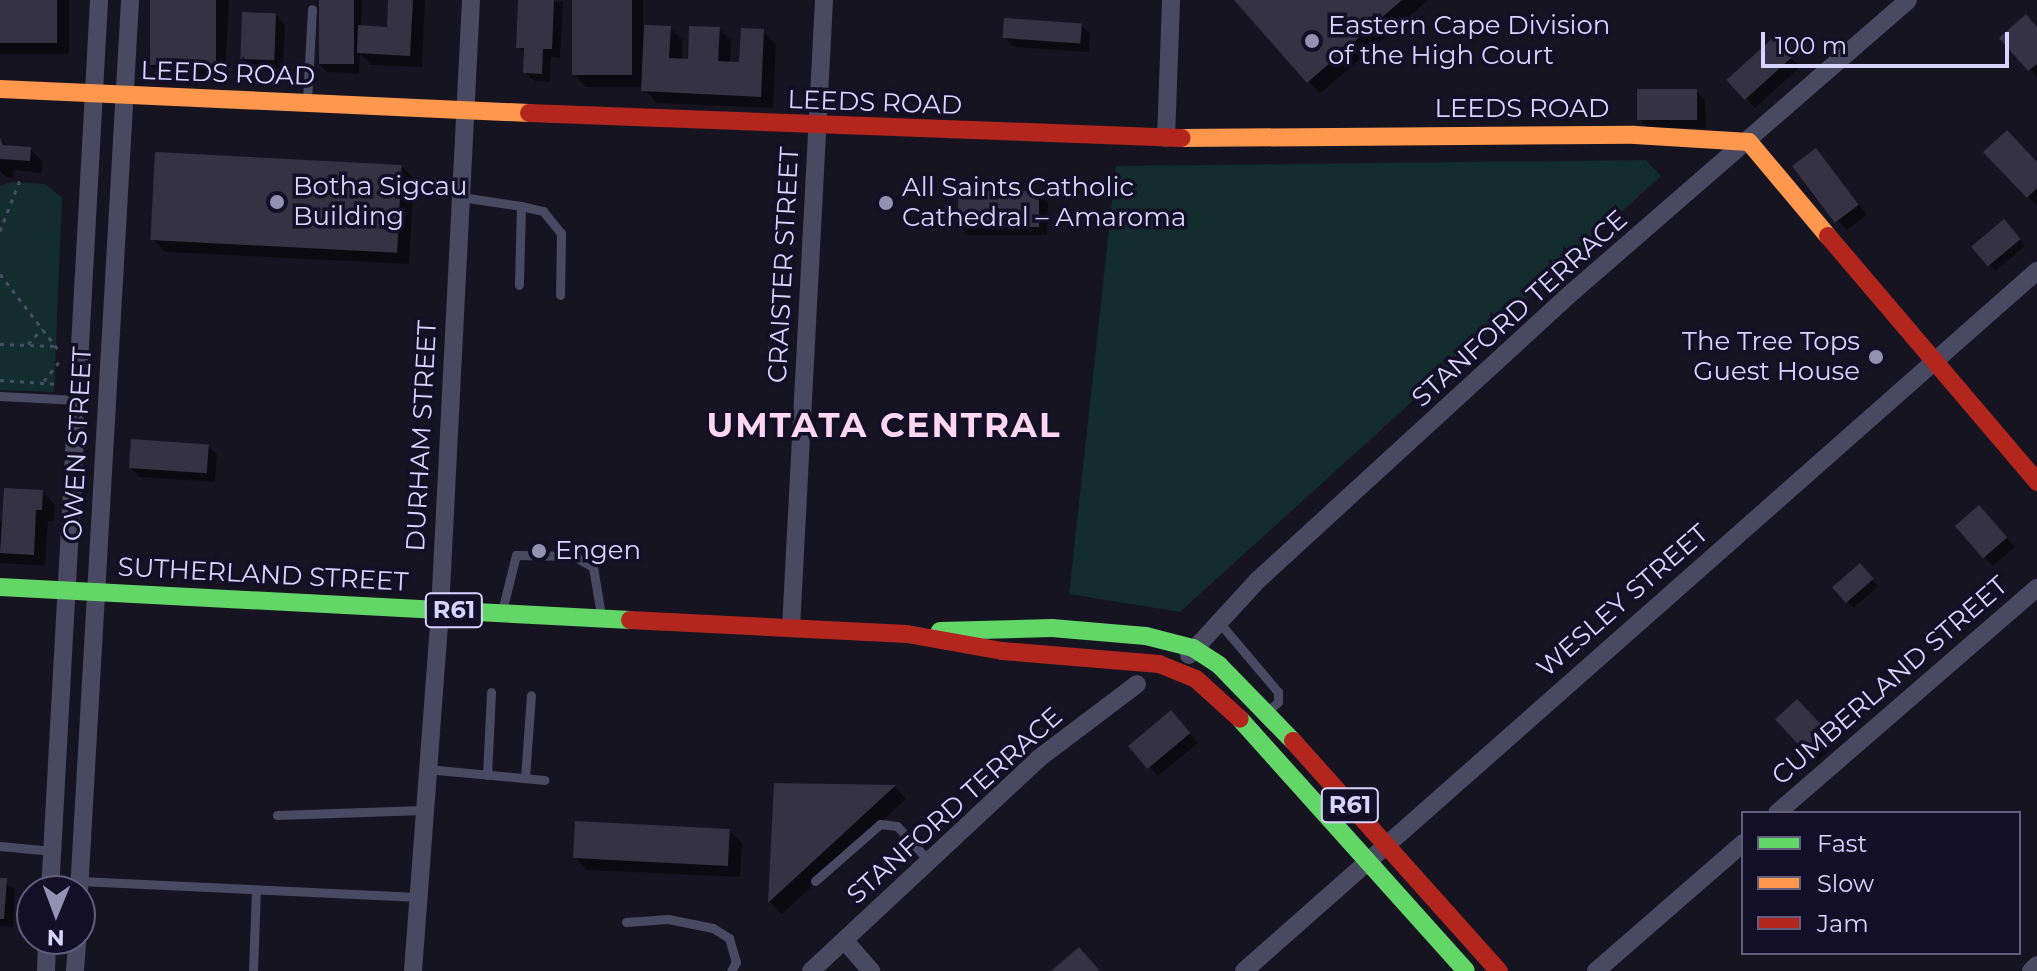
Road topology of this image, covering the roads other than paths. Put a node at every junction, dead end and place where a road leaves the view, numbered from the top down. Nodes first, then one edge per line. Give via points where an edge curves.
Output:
1 (99, 0) edge
2 (130, 0) edge
3 (471, 0) edge
4 (824, 0) edge
5 (1171, 0) edge
6 (1908, 0) edge
7 (312, 9) dead end
8 (0, 89) edge
9 (94, 95) junction
10 (124, 96) junction
11 (307, 101) junction
12 (465, 112) junction
13 (817, 127) junction
14 (1166, 138) junction
15 (1749, 142) junction
16 (461, 197) junction
17 (521, 206) junction
18 (2037, 271) edge
19 (519, 285) dead end
20 (560, 295) dead end
21 (1932, 365) junction
22 (0, 396) edge
23 (78, 400) junction
24 (2037, 482) edge
25 (0, 587) edge
26 (2037, 588) edge
27 (68, 590) junction
28 (96, 592) junction
29 (440, 610) junction
30 (502, 613) junction
31 (602, 618) junction
32 (1218, 621) junction
33 (791, 628) junction
34 (907, 634) junction
35 (1193, 648) junction
36 (1179, 669) junction
37 (1137, 684) dead end
38 (491, 692) dead end
39 (531, 695) dead end
40 (1265, 713) junction
41 (426, 769) junction
42 (487, 775) junction
43 (525, 778) junction
44 (544, 780) dead end
45 (423, 810) junction
46 (1779, 811) edge
47 (277, 815) dead end
48 (1384, 845) junction
49 (1741, 845) edge
50 (0, 846) edge
51 (53, 851) junction
52 (1369, 858) junction
53 (929, 861) junction
54 (51, 875) edge
55 (81, 875) edge
56 (815, 881) dead end
57 (96, 886) edge
58 (256, 891) junction
59 (418, 897) junction
60 (626, 922) dead end
61 (845, 941) junction
62 (2037, 965) edge
63 (253, 971) edge
64 (413, 971) edge
65 (731, 971) edge
66 (811, 971) edge
67 (871, 971) edge
68 (1244, 971) edge
69 (1466, 971) edge
70 (1499, 971) edge
71 (1596, 971) edge
72 (2031, 971) edge

1 - 9 street, OWEN STREET
2 - 10 street, OWEN STREET
3 - 12 street, DURHAM STREET
4 - 13 street, CRAISTER STREET
5 - 14 street
6 - 15 street, STANFORD TERRACE
7 - 11 lane
8 - 9 main road, LEEDS ROAD
9 - 10 main road, LEEDS ROAD
9 - 23 street, OWEN STREET
10 - 11 main road, LEEDS ROAD
10 - 28 street, OWEN STREET
11 - 12 main road, LEEDS ROAD
12 - 13 main road, LEEDS ROAD
12 - 16 street, DURHAM STREET
13 - 14 main road, LEEDS ROAD
13 - 33 street, CRAISTER STREET
14 - 15 main road, LEEDS ROAD via 1635,135
15 - 21 main road
15 - 32 street, STANFORD TERRACE via 1569,295
16 - 17 lane
16 - 29 street, DURHAM STREET
17 - 19 lane
17 - 20 lane via 543,211 561,233
18 - 21 street, WESLEY STREET
21 - 24 main road
21 - 48 street, WESLEY STREET
22 - 23 lane
23 - 27 street, OWEN STREET
25 - 27 main road, SUTHERLAND STREET / R61
26 - 46 street, CUMBERLAND STREET
27 - 28 main road, SUTHERLAND STREET / R61
27 - 51 street, OWEN STREET
28 - 29 main road, SUTHERLAND STREET / R61
28 - 55 street, OWEN STREET
29 - 30 main road, SUTHERLAND STREET / R61
29 - 41 street, DURHAM STREET
30 - 31 main road, SUTHERLAND STREET / R61
30 - 31 lane via 516,555 574,556 593,567
31 - 33 main road, SUTHERLAND STREET / R61
32 - 35 street, STANFORD TERRACE
32 - 40 lane via 1278,692 1278,702
33 - 34 main road, SUTHERLAND STREET / R61
34 - 35 main road, SUTHERLAND STREET / R61 via 1052,628 1146,636
34 - 36 main road, SUTHERLAND STREET / R61 via 1002,651 1141,660
35 - 36 street, STANFORD TERRACE
35 - 40 main road, SUTHERLAND STREET / R61 via 1219,665
36 - 52 main road, SUTHERLAND STREET / R61 via 1250,727
37 - 53 street, STANFORD TERRACE via 1038,759
38 - 42 lane
39 - 43 lane
40 - 48 main road, SUTHERLAND STREET / R61
41 - 42 lane
41 - 45 street, DURHAM STREET
42 - 43 lane
43 - 44 lane
45 - 47 lane
45 - 59 street, DURHAM STREET
48 - 52 street, WESLEY STREET
48 - 70 main road, SUTHERLAND STREET / R61
49 - 71 street
50 - 51 lane
51 - 54 street, OWEN STREET
52 - 68 street, WESLEY STREET
52 - 69 main road, SUTHERLAND STREET / R61
53 - 56 lane via 897,826 880,824
53 - 61 street, STANFORD TERRACE
57 - 58 lane
58 - 59 lane
58 - 63 lane
59 - 64 street, DURHAM STREET
60 - 65 lane via 679,919 713,928 729,938 736,962
61 - 66 street, STANFORD TERRACE
61 - 67 street
62 - 72 street

